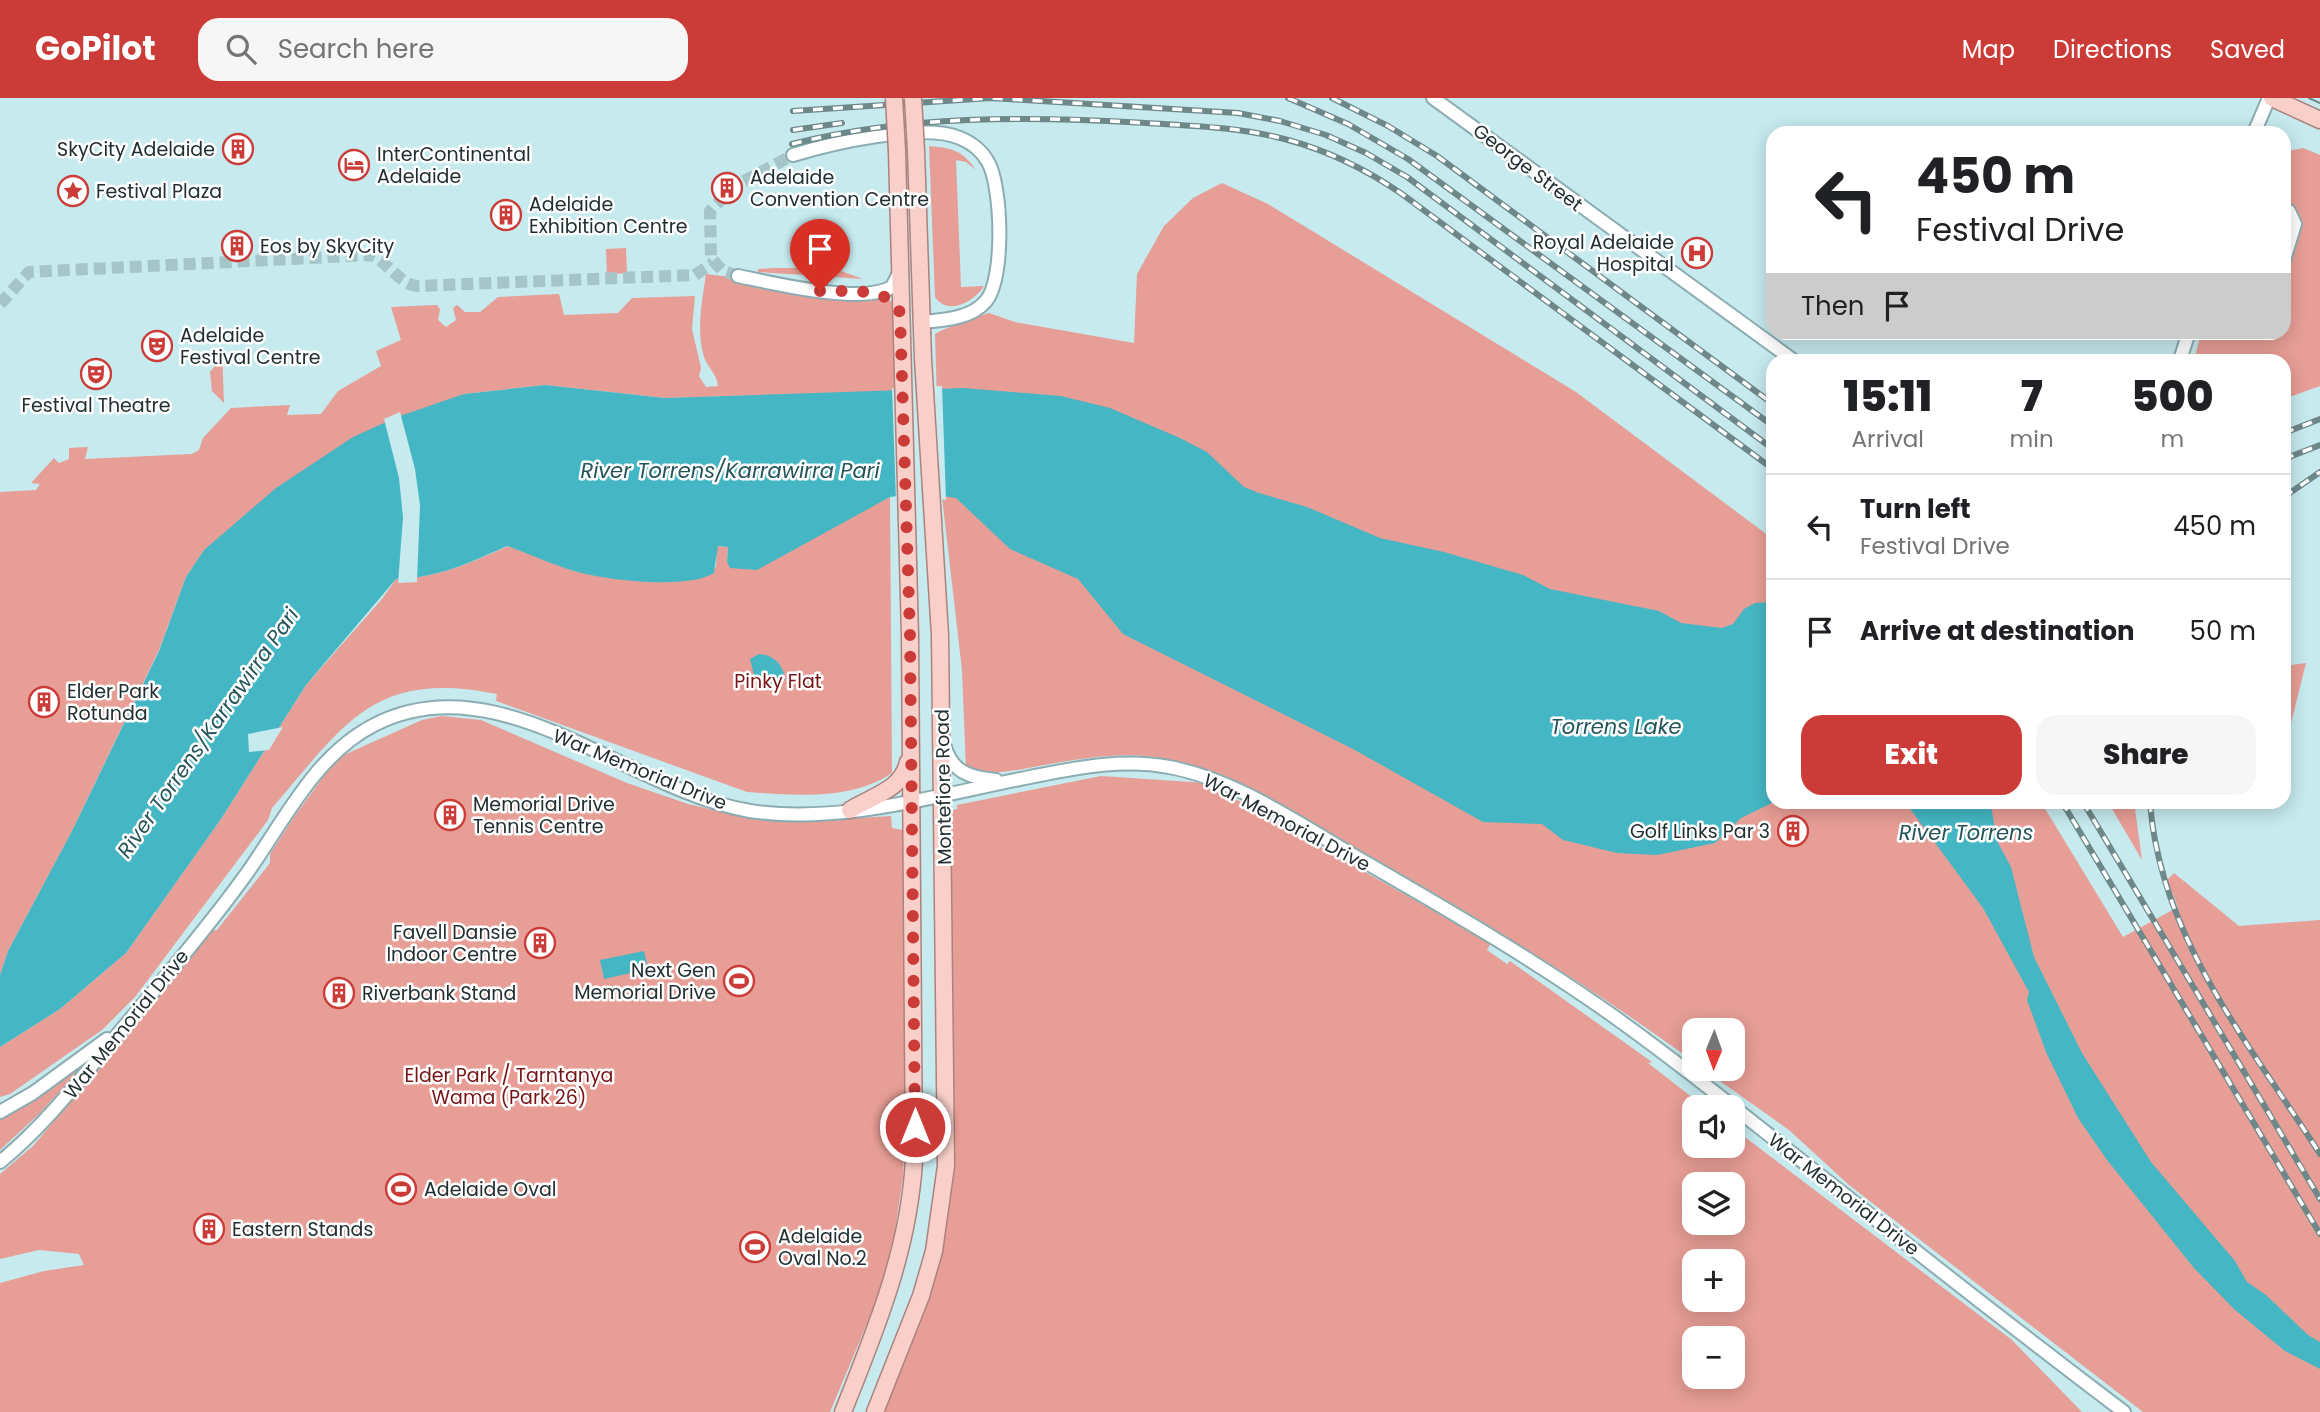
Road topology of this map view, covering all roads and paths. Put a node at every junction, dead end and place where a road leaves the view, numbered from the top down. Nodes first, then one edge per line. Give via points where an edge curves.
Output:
1 (894, 98) edge
2 (913, 98) edge
3 (1433, 98) edge
4 (2271, 98) edge
5 (2320, 120) edge
6 (2257, 126) edge
7 (793, 155) tunnel mouth
8 (2291, 215) edge
9 (2291, 237) edge
10 (900, 271) junction
11 (738, 276) tunnel mouth
12 (872, 293) junction
13 (900, 313) junction
14 (922, 321) junction
15 (1785, 354) edge
16 (942, 730) junction
17 (911, 743) junction
18 (1010, 780) junction
19 (943, 795) junction
20 (912, 801) junction
21 (850, 810) junction
22 (127, 1023) junction
23 (0, 1112) edge
24 (0, 1162) edge
25 (855, 1380) junction
26 (883, 1392) junction
27 (843, 1412) edge
28 (875, 1412) edge
29 (2124, 1412) edge

1 - 10 main road, Montefiore Road, bridge
2 - 14 main road, Montefiore Road, bridge
3 - 15 street, George Street
4 - 5 main road
4 - 6 street
7 - 14 street via 853,140 931,133 959,137 983,154 995,184 1000,263 996,283 977,309 949,320
8 - 9 street via 2295,224
10 - 12 street via 890,288
10 - 13 main road, Montefiore Road
11 - 12 street via 820,291
12 - 13 street via 891,300
13 - 17 main road, Montefiore Road
14 - 16 main road, Montefiore Road
16 - 18 street via 947,755 957,769 978,778
16 - 19 main road, Montefiore Road
17 - 20 main road, Montefiore Road
17 - 21 main road via 902,778
18 - 19 street, War Memorial Drive
18 - 29 street, War Memorial Drive via 1101,764 1172,767 1217,782 1300,825 1498,941 1618,1020
19 - 20 street, War Memorial Drive
19 - 26 main road, Montefiore Road via 946,1167 934,1251
20 - 21 street, War Memorial Drive
20 - 25 main road, Montefiore Road via 916,1110 912,1187 895,1275
21 - 22 street, War Memorial Drive via 775,813 740,809 497,713 452,706 410,711 353,737 319,768 236,889
22 - 23 street
22 - 24 street, War Memorial Drive via 43,1124
25 - 26 main road
25 - 27 main road, Montefiore Road
26 - 28 main road, Montefiore Road

